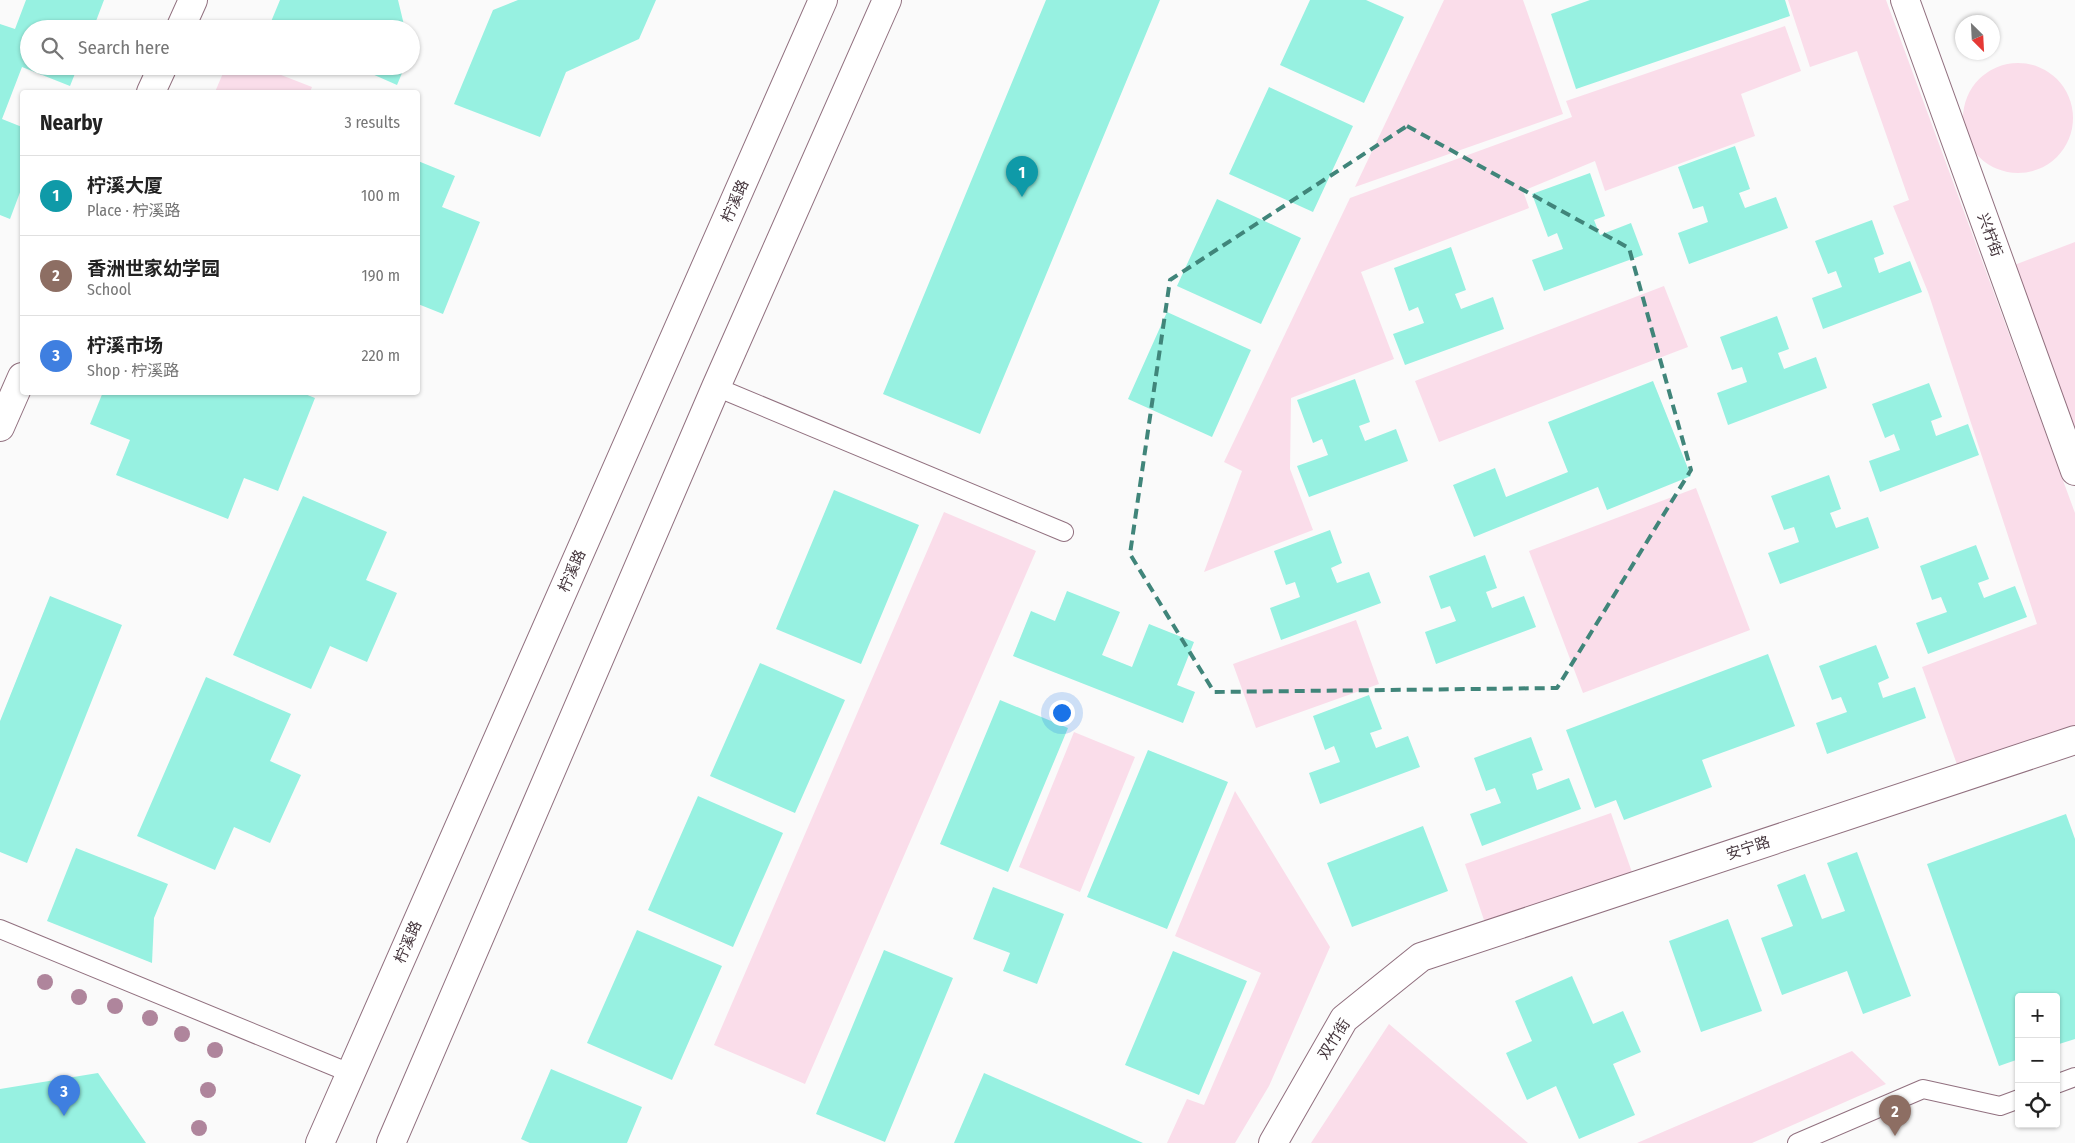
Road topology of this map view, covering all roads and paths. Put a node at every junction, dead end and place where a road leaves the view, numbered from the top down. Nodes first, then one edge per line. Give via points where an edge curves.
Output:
1 (192, 0) edge
2 (824, 0) edge
3 (887, 0) edge
4 (1906, 0) edge
5 (184, 20) edge
6 (159, 75) edge
7 (152, 90) edge
8 (20, 381) edge
9 (716, 387) junction
10 (0, 426) edge
11 (2075, 471) edge
12 (1064, 532) dead end
13 (2075, 740) edge
14 (0, 929) edge
15 (1421, 957) joint
16 (350, 1073) junction
17 (2075, 1076) edge
18 (2058, 1083) edge
19 (2015, 1100) edge
20 (320, 1143) edge
21 (391, 1143) edge
22 (1273, 1143) edge
23 (1797, 1143) edge

1 - 5 main road
2 - 16 main road, 柠溪路
3 - 9 main road
4 - 11 main road, 兴柠街
6 - 7 main road
8 - 10 main road
9 - 12 lane
9 - 21 main road
13 - 15 main road, 安宁路
14 - 16 lane
15 - 22 main road, 双竹街 via 1344,1019
16 - 20 main road, 柠溪路
17 - 18 lane
19 - 23 lane via 2000,1106 1923,1089

